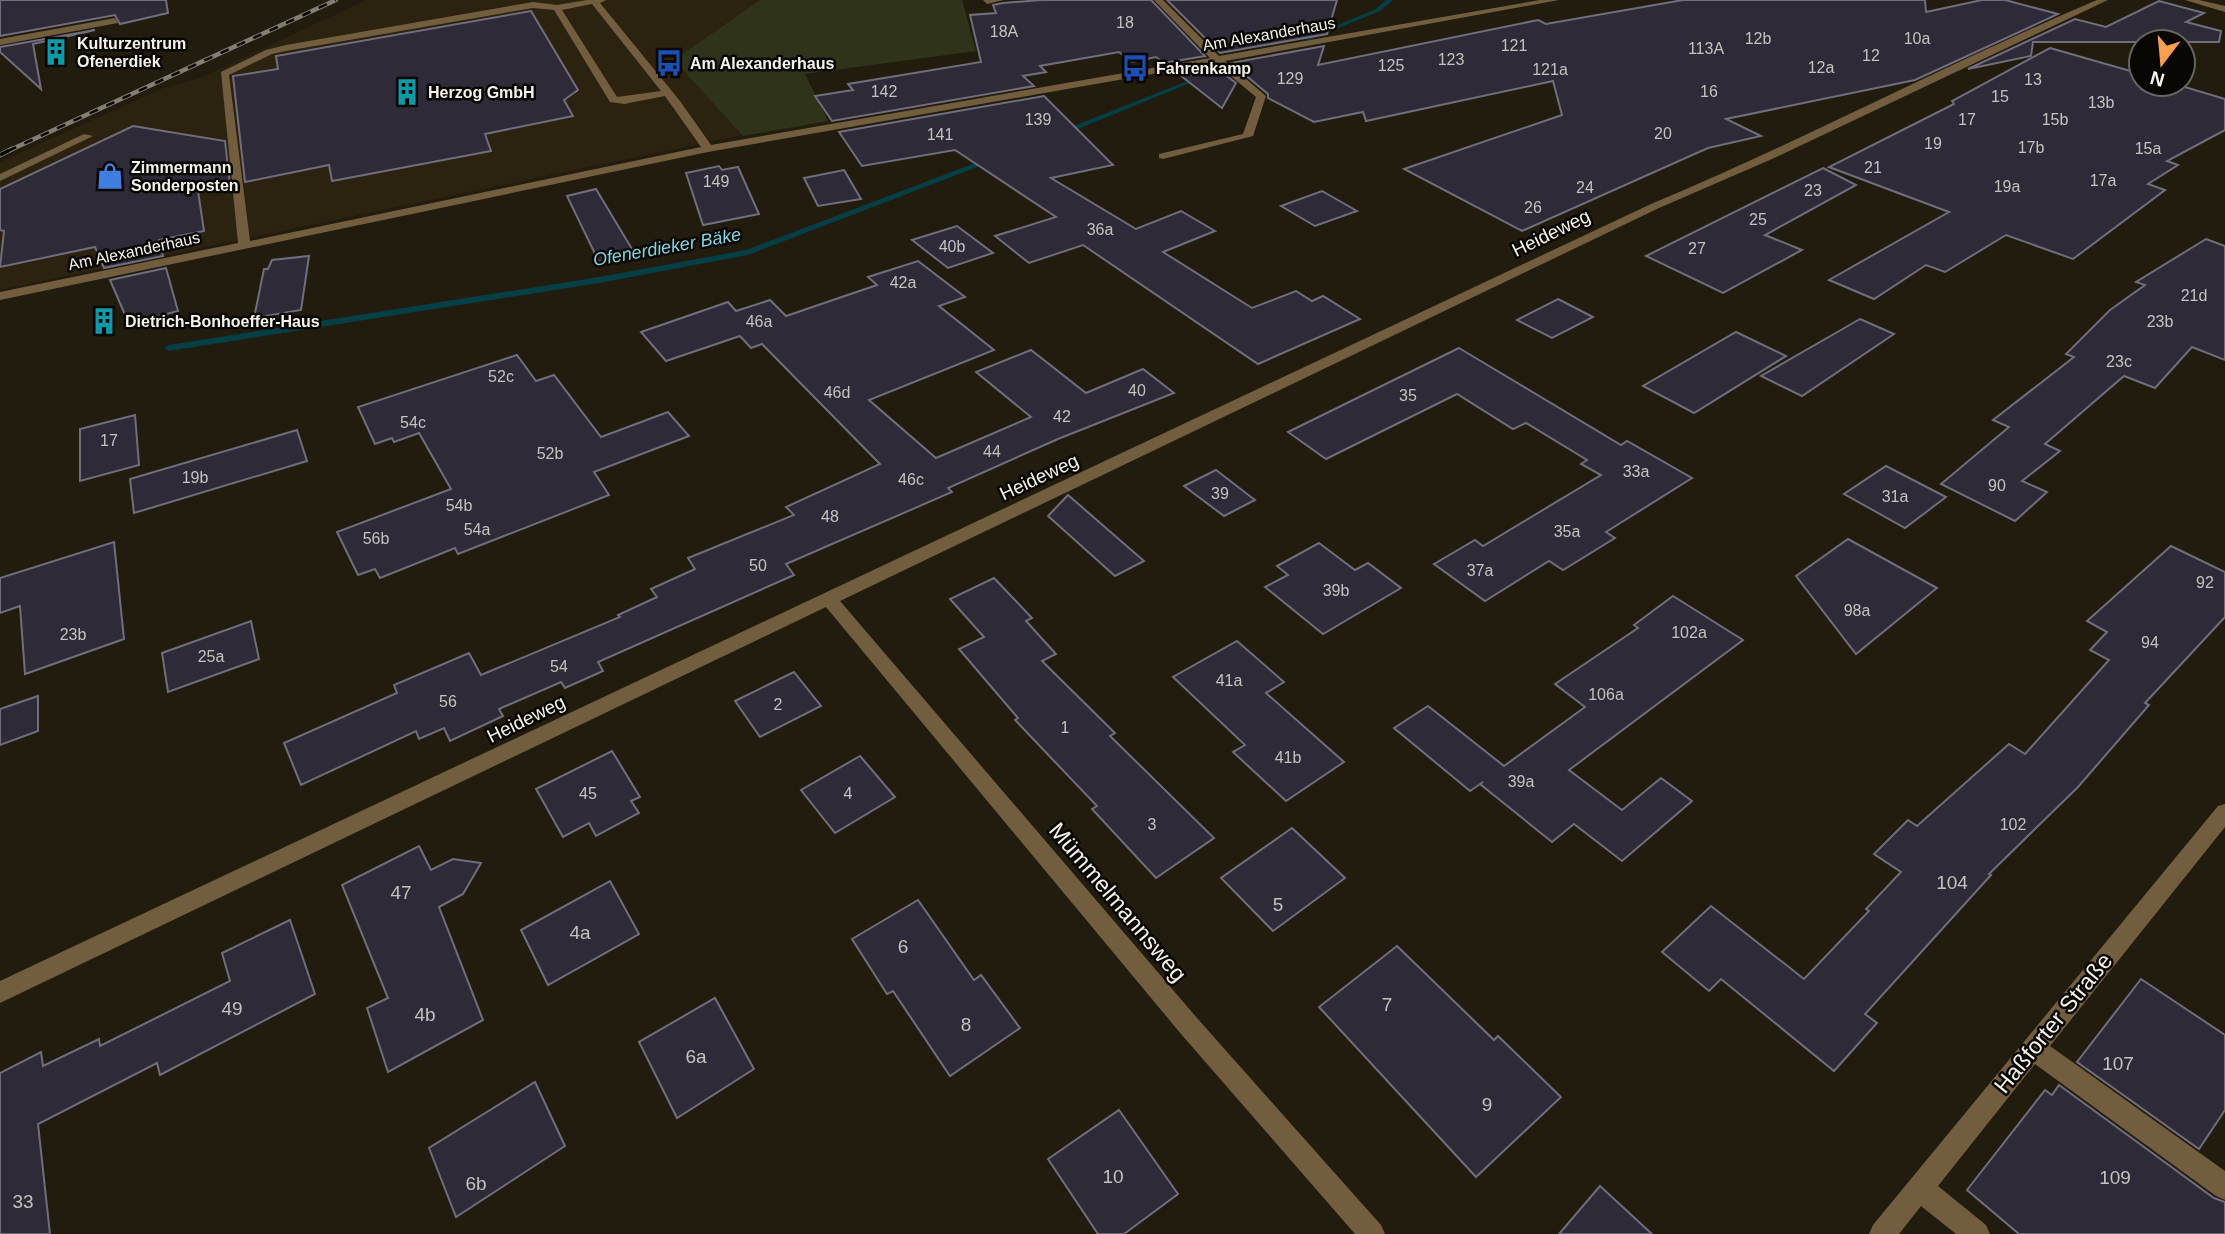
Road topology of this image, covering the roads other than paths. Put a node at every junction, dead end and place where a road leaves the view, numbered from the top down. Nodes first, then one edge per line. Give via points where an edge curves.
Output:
1 (1000, 0) edge
2 (1158, 0) edge
3 (1555, 0) edge
4 (2189, 0) edge
5 (597, 1) edge
6 (987, 1) edge
7 (2097, 1) edge
8 (557, 8) junction
9 (2225, 9) edge
10 (115, 21) dead end
11 (0, 42) edge
12 (1217, 59) junction
13 (668, 93) junction
14 (88, 136) dead end
15 (708, 149) junction
16 (1163, 156) dead end
17 (0, 178) edge
18 (244, 244) junction
19 (0, 296) edge
20 (829, 599) junction
21 (2225, 812) edge
22 (0, 992) edge
23 (2032, 1047) junction
24 (2225, 1187) edge
25 (1920, 1188) junction
26 (1371, 1234) edge
27 (1882, 1234) edge
28 (1976, 1234) edge

1 - 6 street
2 - 12 street
3 - 12 street, Am Alexanderhaus
4 - 9 street
5 - 8 street
5 - 13 street
7 - 20 street, Heideweg
8 - 13 street via 614,100
8 - 18 street via 533,5 286,48 224,74
10 - 11 street
12 - 15 street, Am Alexanderhaus
12 - 16 street via 1261,96 1248,136
13 - 15 street
14 - 17 street
15 - 18 street, Am Alexanderhaus
18 - 19 street, Am Alexanderhaus
20 - 22 street, Heideweg
20 - 26 street, Mümmelmannsweg via 1189,1027
21 - 23 street, Haßforter Straße
23 - 24 street
23 - 25 street, Haßforter Straße
25 - 27 street, Haßforter Straße
25 - 28 street

